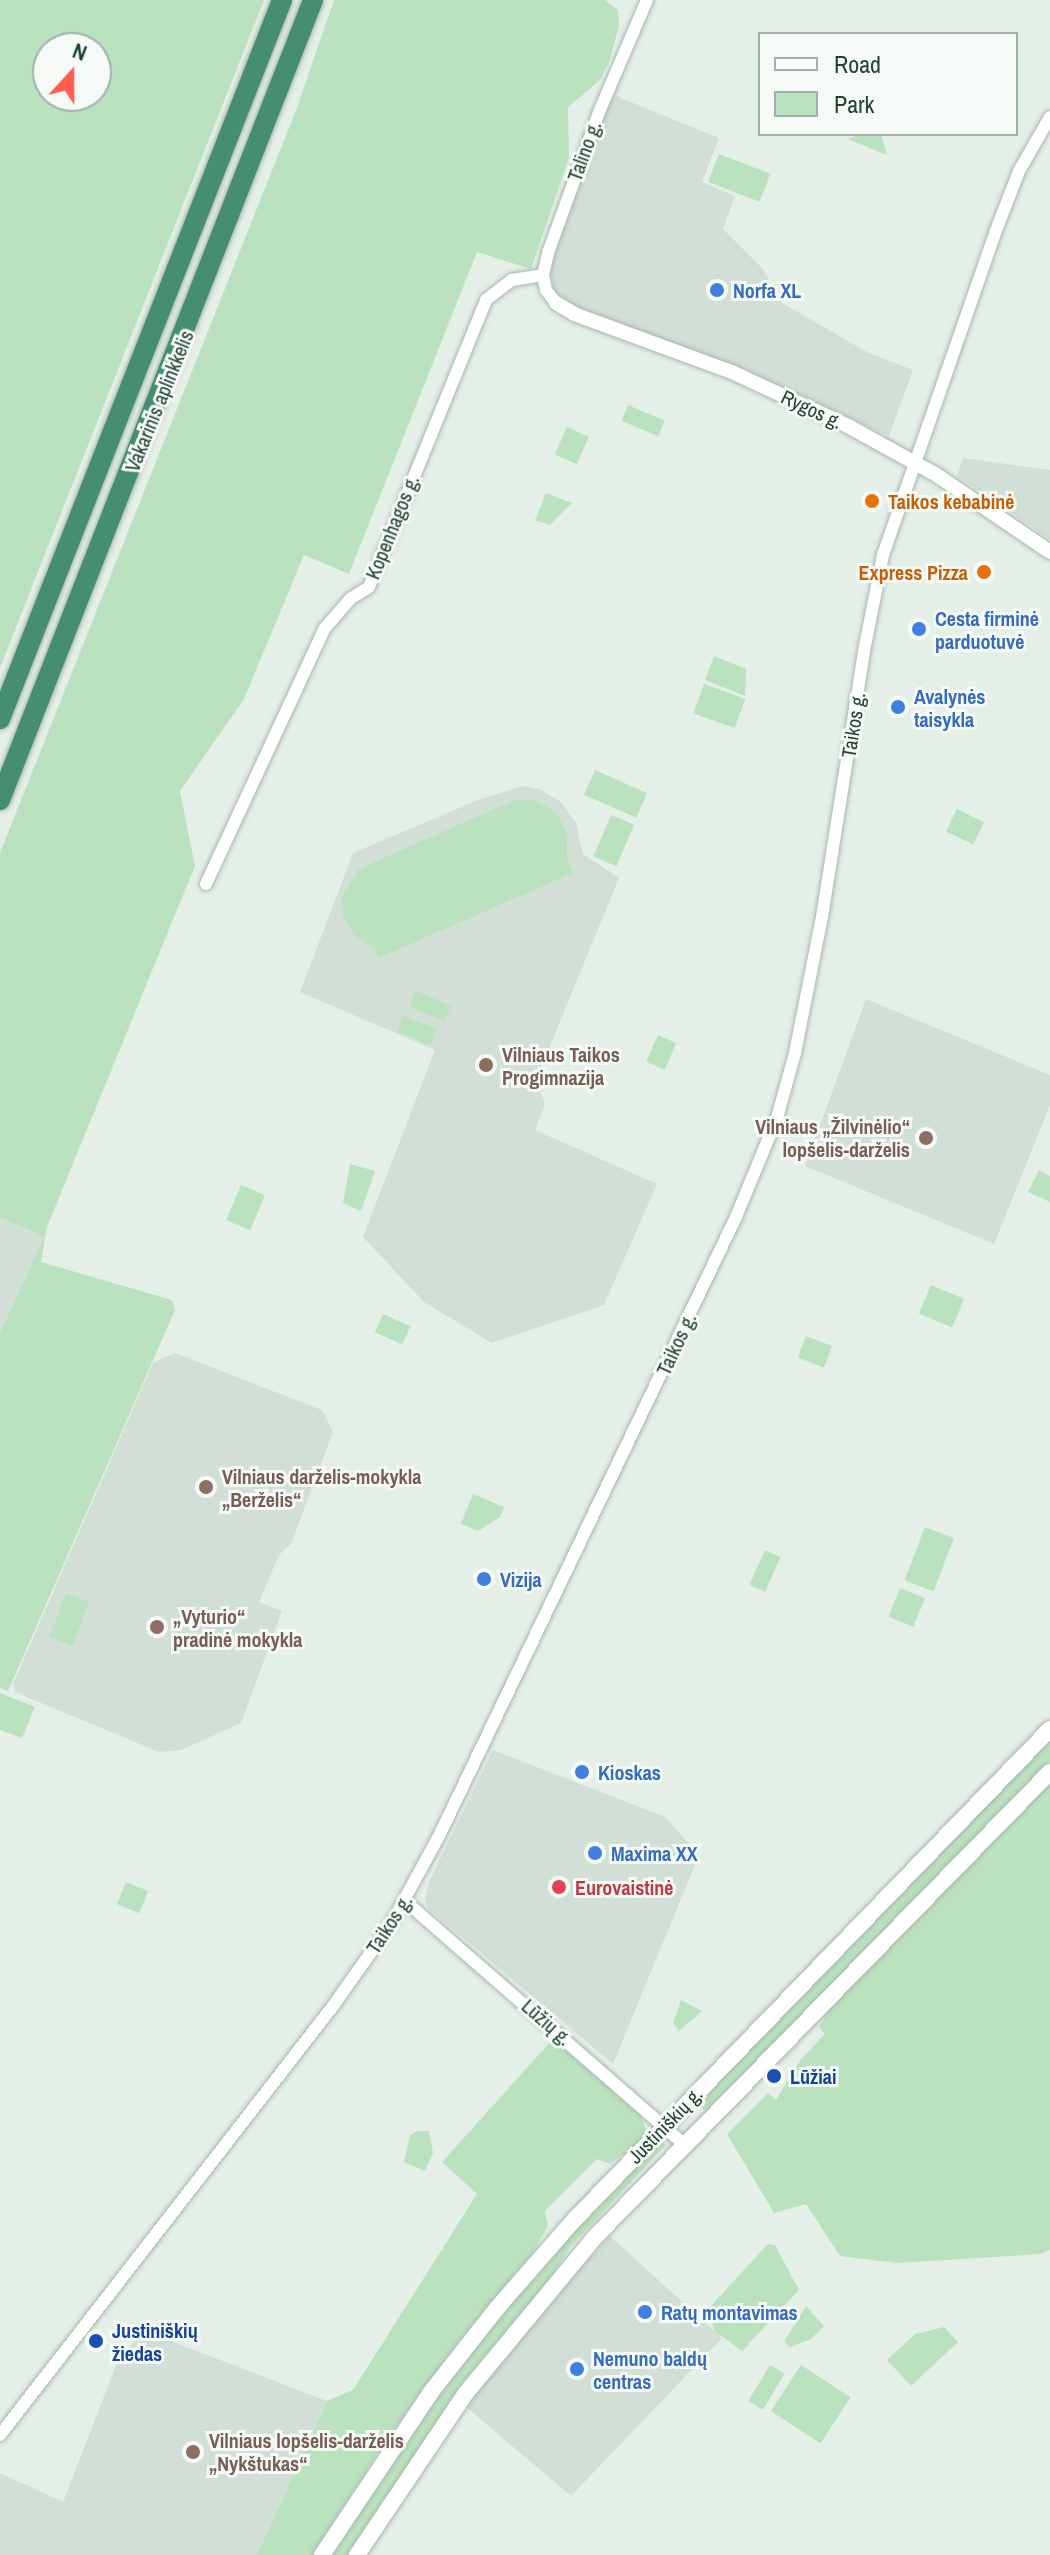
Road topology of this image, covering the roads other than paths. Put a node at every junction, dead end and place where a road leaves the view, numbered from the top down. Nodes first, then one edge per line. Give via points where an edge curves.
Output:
1 (282, 0) edge
2 (313, 0) edge
3 (647, 0) edge
4 (1050, 117) edge
5 (543, 275) junction
6 (556, 303) joint
7 (916, 463) junction
8 (1050, 552) edge
9 (0, 719) edge
10 (0, 800) edge
11 (206, 884) dead end
12 (1050, 1729) edge
13 (1050, 1772) edge
14 (405, 1901) junction
15 (665, 2125) junction
16 (686, 2146) junction
17 (0, 2435) edge
18 (322, 2555) edge
19 (357, 2555) edge

1 - 9 highway, Vakarinis aplinkkelis
2 - 10 highway, Vakarinis aplinkkelis
3 - 5 street, Talino g. via 584,150
4 - 7 street, Taikos g. via 1009,196
5 - 6 street
5 - 11 street, Kopenhagos g. via 512,280 484,304 369,587 350,599 325,628
6 - 7 street, Rygos g. via 792,399
7 - 8 street, Rygos g.
7 - 14 street, Taikos g. via 877,578 810,988 777,1118 703,1288
12 - 15 main road, Justiniškių g.
13 - 16 main road, Justiniškių g.
14 - 15 street, Lūžių g.
14 - 17 street, Taikos g. via 333,2006
15 - 16 street, Lūžių g.
15 - 18 main road, Justiniškių g. via 497,2308 431,2392
16 - 19 main road, Justiniškių g. via 596,2236 466,2393

